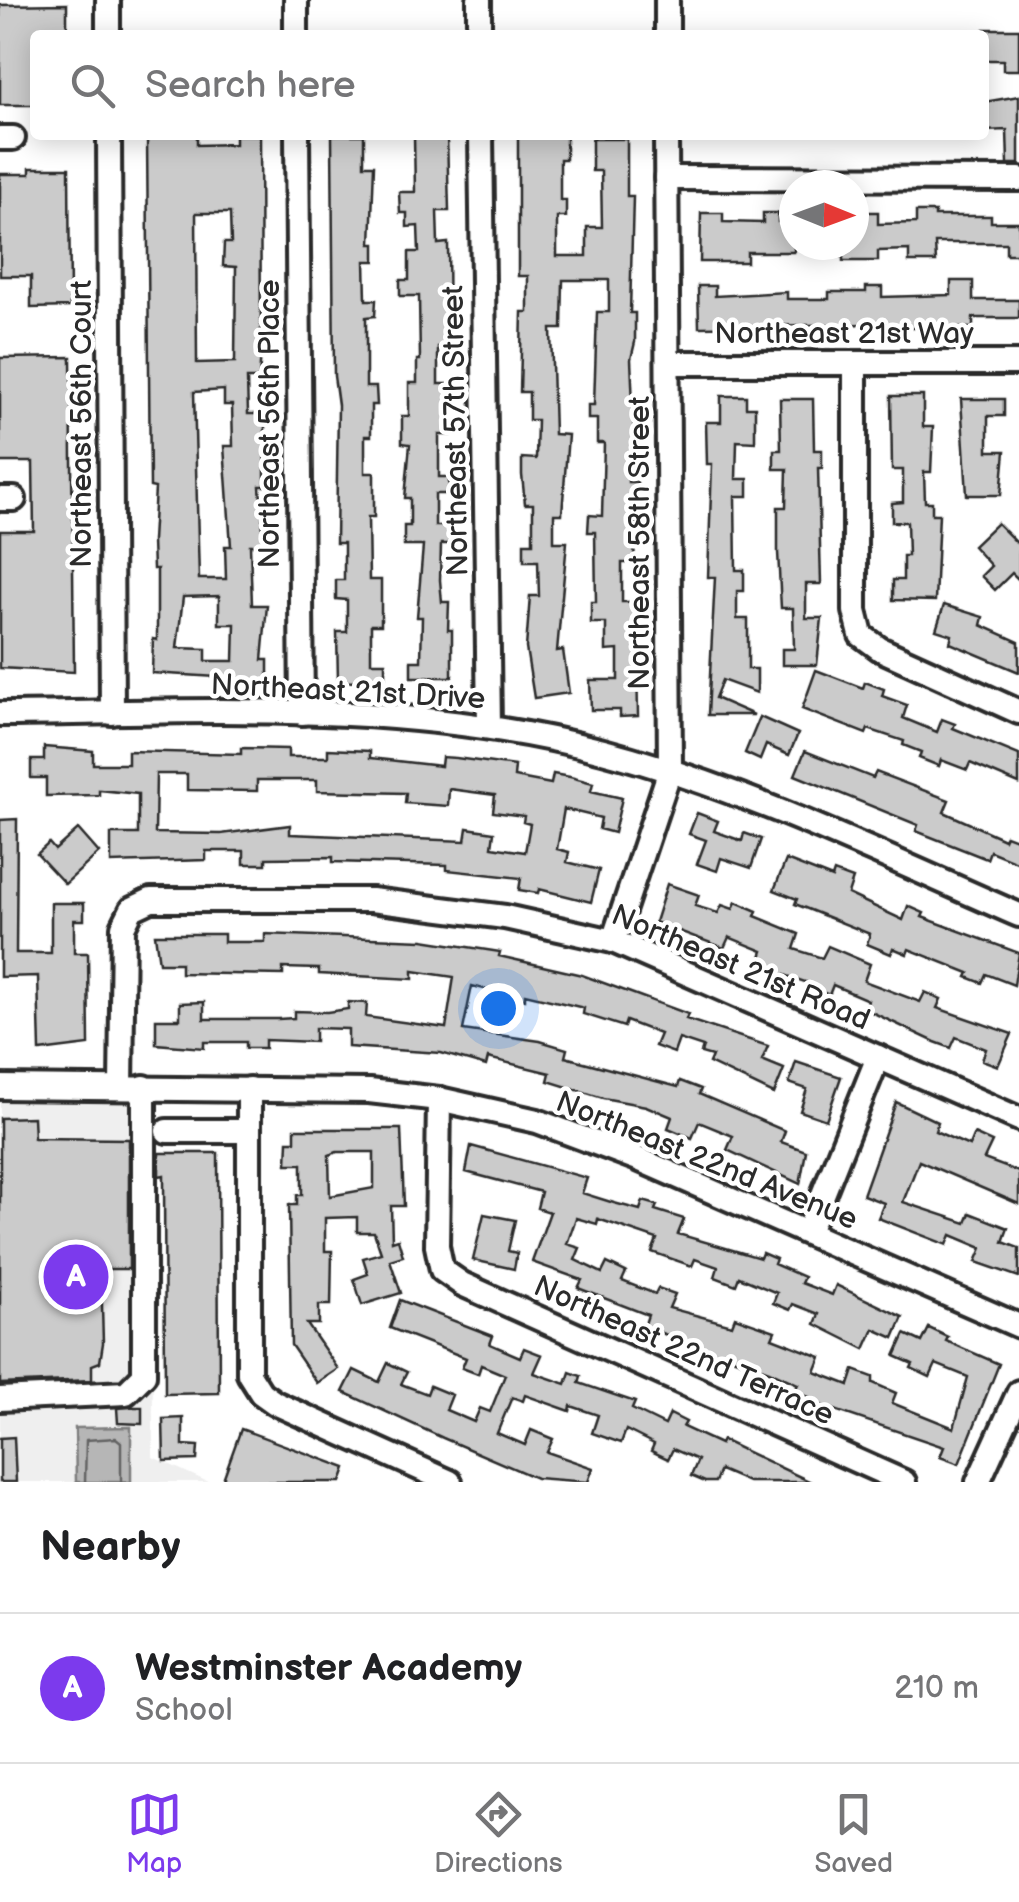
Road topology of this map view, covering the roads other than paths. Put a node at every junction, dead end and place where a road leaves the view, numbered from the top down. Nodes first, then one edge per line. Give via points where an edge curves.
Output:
1 (108, 0) edge
2 (296, 0) edge
3 (479, 0) edge
4 (667, 0) edge
5 (108, 30) edge
6 (296, 30) edge
7 (479, 30) edge
8 (666, 30) edge
9 (109, 140) edge
10 (297, 140) edge
11 (481, 140) edge
12 (666, 140) edge
13 (666, 178) junction
14 (1019, 179) edge
15 (668, 363) junction
16 (1019, 363) edge
17 (855, 364) junction
18 (1019, 712) edge
19 (112, 713) junction
20 (302, 713) junction
21 (0, 714) edge
22 (489, 727) junction
23 (670, 770) junction
24 (1019, 915) edge
25 (613, 941) junction
26 (878, 1057) junction
27 (0, 1087) edge
28 (133, 1087) junction
29 (249, 1089) junction
30 (439, 1098) junction
31 (1019, 1119) edge
32 (167, 1131) dead end
33 (249, 1131) junction
34 (808, 1232) junction
35 (1019, 1326) edge
36 (1019, 1392) edge
37 (0, 1399) edge
38 (450, 1482) edge
39 (904, 1482) edge
40 (978, 1482) edge

1 - 5 street
2 - 6 street
3 - 7 street
4 - 8 street
9 - 19 street, Northeast 56th Court
10 - 20 street, Northeast 56th Place
11 - 22 street, Northeast 57th Street
12 - 13 street, Northeast 58th Street
13 - 14 street
13 - 15 street, Northeast 58th Street
15 - 17 street, Northeast 21st Way
15 - 23 street, Northeast 58th Street
16 - 17 street, Northeast 21st Way
17 - 18 street via 855,611 861,635
19 - 20 street, Northeast 21st Drive
19 - 21 street, Northeast 21st Drive
20 - 22 street, Northeast 21st Drive
22 - 23 street, Northeast 21st Drive
23 - 24 street, Northeast 21st Drive
23 - 25 street, Northeast 58th Street
25 - 26 street, Northeast 21st Road
25 - 28 street, Northeast 21st Road via 505,917 372,900 151,900 132,909 122,928
26 - 31 street, Northeast 21st Road
26 - 34 street
27 - 28 street, Northeast 22nd Avenue
28 - 29 street, Northeast 22nd Avenue
28 - 37 street via 144,1375 126,1392
29 - 30 street, Northeast 22nd Avenue
29 - 33 street
30 - 34 street, Northeast 22nd Avenue via 537,1121
30 - 39 street, Northeast 22nd Terrace via 442,1270
32 - 33 street
33 - 38 street via 249,1374 260,1393
34 - 35 street, Northeast 22nd Avenue
36 - 40 street

